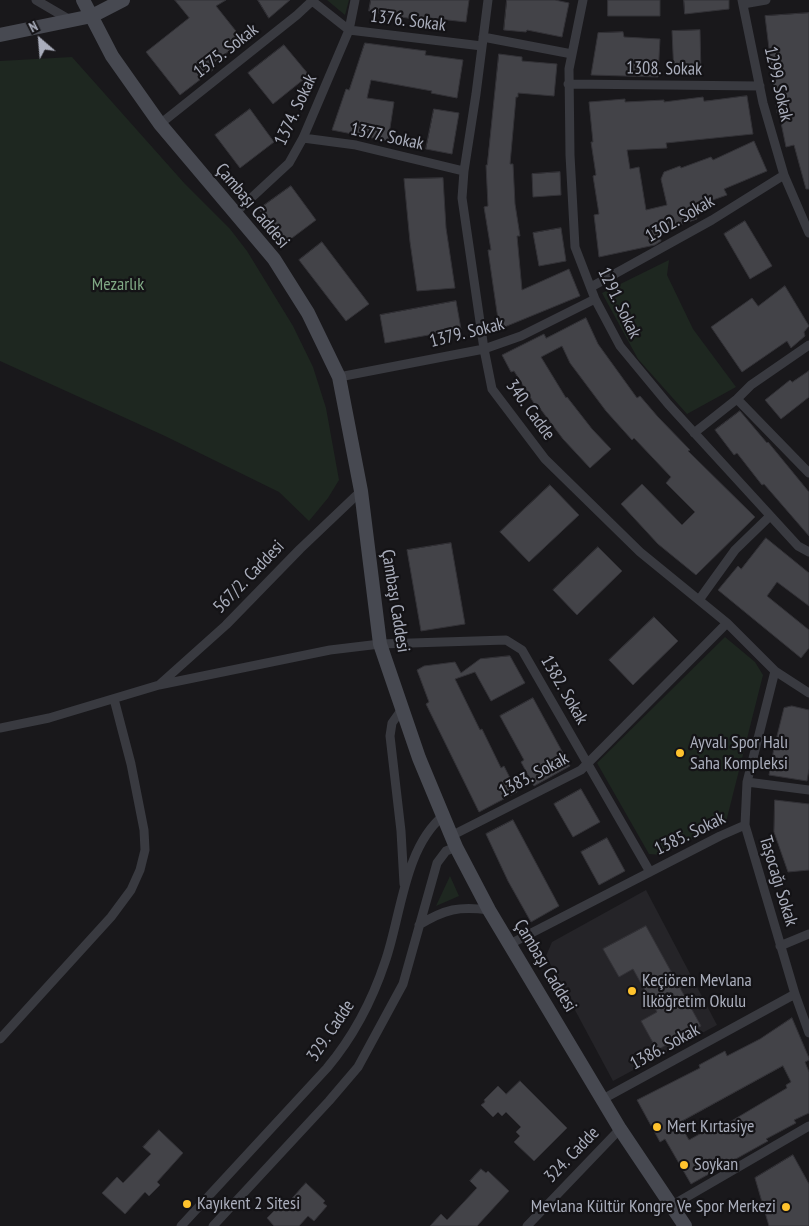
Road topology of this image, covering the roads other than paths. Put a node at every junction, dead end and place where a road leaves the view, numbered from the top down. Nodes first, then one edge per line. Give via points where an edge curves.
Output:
1 (36, 0) edge
2 (83, 0) edge
3 (124, 0) edge
4 (355, 0) edge
5 (488, 0) edge
6 (583, 0) edge
7 (766, 0) edge
8 (311, 1) edge
9 (742, 2) edge
10 (92, 16) junction
11 (70, 20) junction
12 (349, 30) junction
13 (0, 35) edge
14 (483, 36) junction
15 (482, 46) junction
16 (572, 54) junction
17 (568, 84) junction
18 (760, 86) junction
19 (160, 124) junction
20 (303, 138) junction
21 (464, 171) junction
22 (784, 175) junction
23 (235, 213) junction
24 (809, 233) edge
25 (591, 288) junction
26 (595, 299) junction
27 (809, 345) edge
28 (484, 349) junction
29 (340, 376) junction
30 (737, 399) junction
31 (694, 432) junction
32 (809, 473) edge
33 (360, 491) junction
34 (770, 516) junction
35 (809, 552) edge
36 (699, 600) junction
37 (727, 623) junction
38 (380, 644) junction
39 (775, 671) junction
40 (159, 684) junction
41 (809, 693) edge
42 (114, 699) junction
43 (402, 709) junction
44 (0, 728) edge
45 (588, 763) junction
46 (747, 782) junction
47 (809, 790) edge
48 (443, 816) junction
49 (745, 825) junction
50 (454, 841) junction
51 (650, 872) junction
52 (404, 892) junction
53 (489, 910) junction
54 (419, 925) junction
55 (809, 934) edge
56 (510, 944) junction
57 (780, 946) junction
58 (795, 994) junction
59 (809, 1033) edge
60 (0, 1039) edge
61 (603, 1099) junction
62 (809, 1126) edge
63 (620, 1129) junction
64 (671, 1206) junction
65 (181, 1226) edge
66 (213, 1226) edge
67 (528, 1226) edge
68 (685, 1226) edge

1 - 11 street
2 - 10 main road, Çambaşı Caddesi
3 - 10 main road
4 - 12 street, 1374. Sokak
5 - 14 street, 340. Cadde
6 - 16 street, 1291. Sokak
7 - 9 street
8 - 12 street, 1376. Sokak
8 - 19 street, 1375. Sokak via 297,16
9 - 18 street, 1299. Sokak
10 - 11 main road
10 - 19 main road, Çambaşı Caddesi via 112,56
11 - 13 main road
12 - 15 street, 1376. Sokak
12 - 20 street, 1374. Sokak
14 - 15 street, 340. Cadde
14 - 16 street
15 - 21 street, 340. Cadde
16 - 17 street, 1291. Sokak
17 - 18 street, 1308. Sokak
17 - 25 street, 1291. Sokak via 575,247
18 - 22 street, 1299. Sokak
19 - 23 main road, Çambaşı Caddesi
20 - 21 street, 1377. Sokak via 356,145
20 - 23 street, 1374. Sokak via 289,163
21 - 28 street, 340. Cadde via 462,198
22 - 24 street, 1299. Sokak
22 - 25 street, 1302. Sokak
23 - 29 main road, Çambaşı Caddesi via 284,274
25 - 26 street, 1291. Sokak
26 - 28 street, 1379. Sokak via 521,336
26 - 31 street, 1291. Sokak via 620,346
27 - 30 street
28 - 29 street, 1379. Sokak
28 - 36 street, 340. Cadde via 492,389 546,459 640,552
29 - 33 main road, Çambaşı Caddesi
30 - 31 street
30 - 32 street
31 - 34 street, 1291. Sokak
33 - 38 main road, Çambaşı Caddesi
33 - 40 street, 567/2. Caddesi via 226,625
34 - 35 street, 1291. Sokak via 798,546
34 - 36 street via 735,550
36 - 37 street, 340. Cadde
37 - 39 street, 340. Cadde
37 - 45 street, 1383. Sokak
38 - 40 street, 1382. Sokak via 330,650
38 - 43 main road, Çambaşı Caddesi
38 - 45 street, 1382. Sokak via 506,640 522,650
39 - 41 street, 340. Cadde
39 - 46 street, 1385. Sokak
40 - 42 street, 1382. Sokak
42 - 44 street, 1382. Sokak
42 - 60 street via 132,764 144,830 145,850 140,870 131,890 111,917
43 - 48 main road, Çambaşı Caddesi
43 - 52 street via 392,723 390,736 402,838
45 - 50 street, 1383. Sokak via 581,770
45 - 51 street, 1382. Sokak
46 - 47 street
46 - 49 street, 1385. Sokak
48 - 50 main road, Çambaşı Caddesi
48 - 52 street, 329. Cadde via 422,840
49 - 51 street, 1385. Sokak
49 - 57 street, Taşocağı Sokak
50 - 53 main road, Çambaşı Caddesi
50 - 54 street via 437,863
51 - 56 street, 1385. Sokak
52 - 65 street, 329. Cadde via 378,983 346,1043 327,1068
53 - 54 street via 452,910
53 - 56 main road, Çambaşı Caddesi
54 - 66 street via 403,984 358,1067
55 - 57 street
56 - 61 main road, Çambaşı Caddesi
57 - 58 street, Taşocağı Sokak
58 - 59 street, Taşocağı Sokak
58 - 61 street, 1386. Sokak
61 - 63 main road, Çambaşı Caddesi
62 - 64 street
63 - 64 main road, Çambaşı Caddesi
63 - 67 street, 324. Cadde
64 - 68 main road, Çambaşı Caddesi

